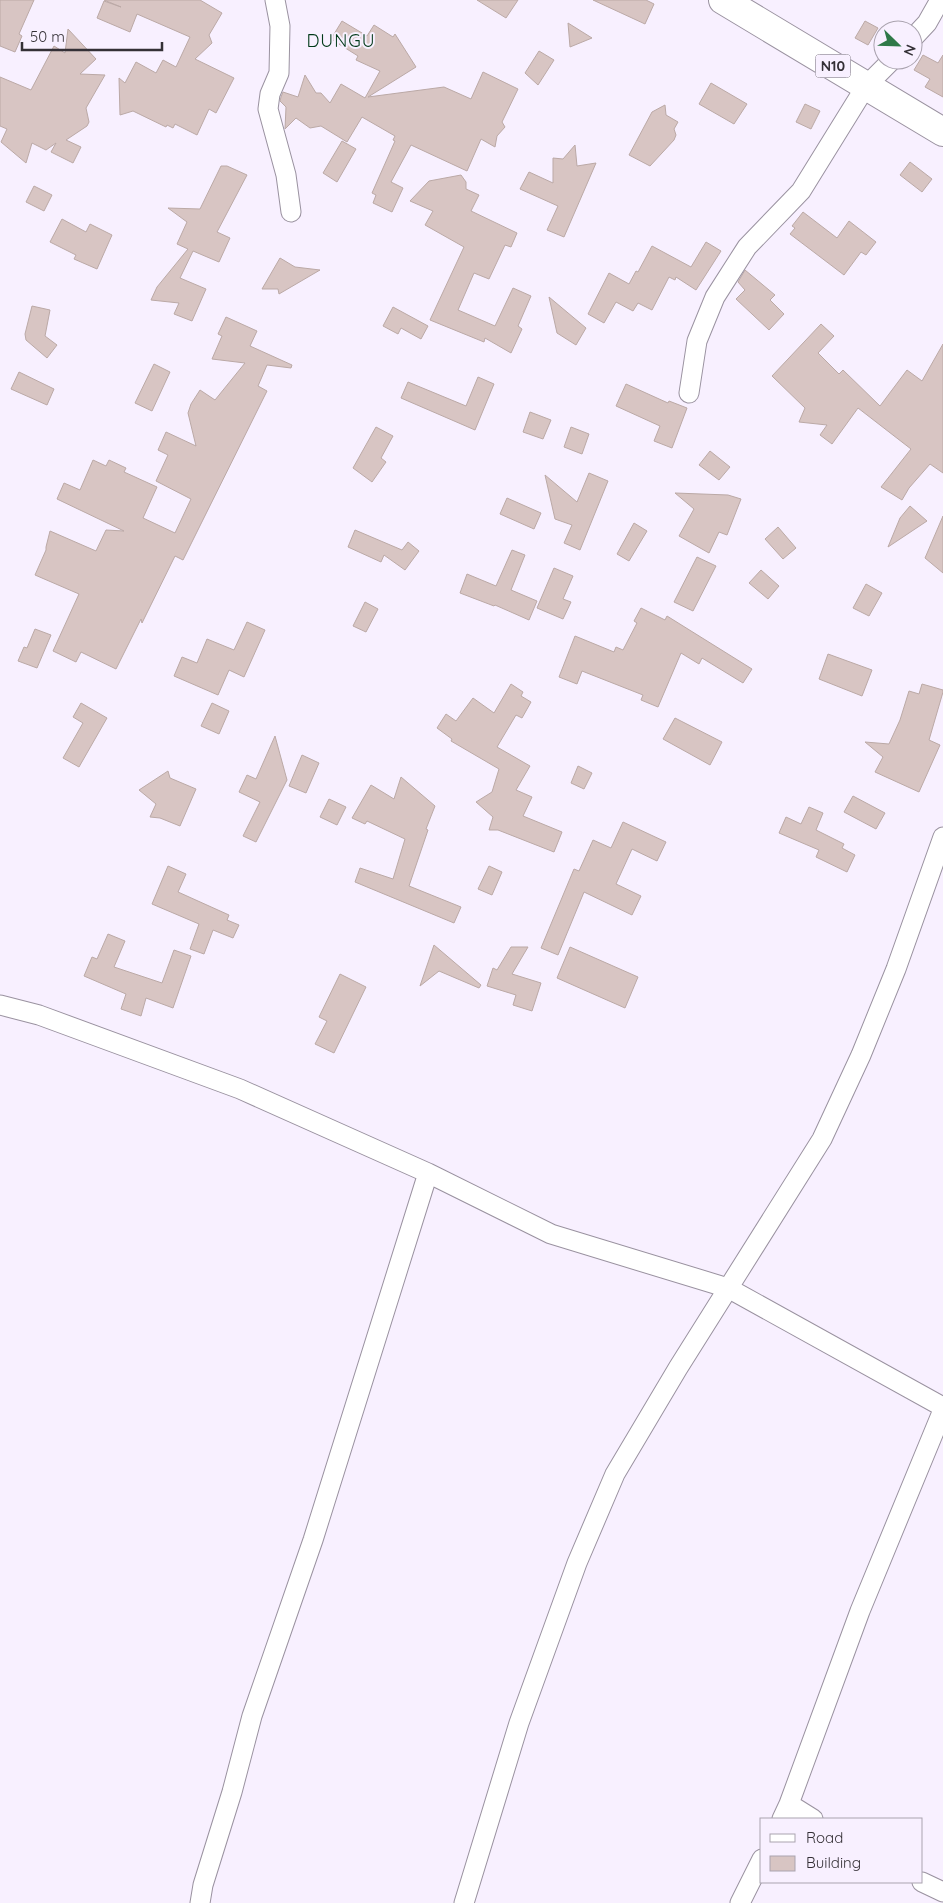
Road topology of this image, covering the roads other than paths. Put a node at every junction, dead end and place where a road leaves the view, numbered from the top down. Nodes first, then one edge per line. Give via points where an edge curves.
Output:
1 (275, 0) edge
2 (724, 0) edge
3 (940, 0) edge
4 (923, 27) edge
5 (882, 70) edge
6 (866, 86) junction
7 (943, 132) edge
8 (291, 212) dead end
9 (690, 393) dead end
10 (943, 837) edge
11 (0, 1005) edge
12 (428, 1173) junction
13 (728, 1288) junction
14 (943, 1409) edge
15 (786, 1811) edge
16 (810, 1818) edge
17 (760, 1863) edge
18 (923, 1882) edge
19 (943, 1892) edge
20 (200, 1903) edge
21 (464, 1903) edge
22 (740, 1903) edge

1 - 8 street via 280,26 279,72 268,109 286,175
2 - 6 highway, N10
3 - 4 street
5 - 6 street
6 - 7 highway, N10
6 - 9 street via 801,191 747,247 715,297 697,341
10 - 13 street via 896,970 826,1131
11 - 12 street via 39,1015 240,1089
12 - 13 street via 551,1234
12 - 20 street via 313,1540 252,1716
13 - 14 street
13 - 21 street via 615,1474 577,1563 520,1723
14 - 15 street via 860,1611
15 - 16 street
17 - 22 street
18 - 19 street

